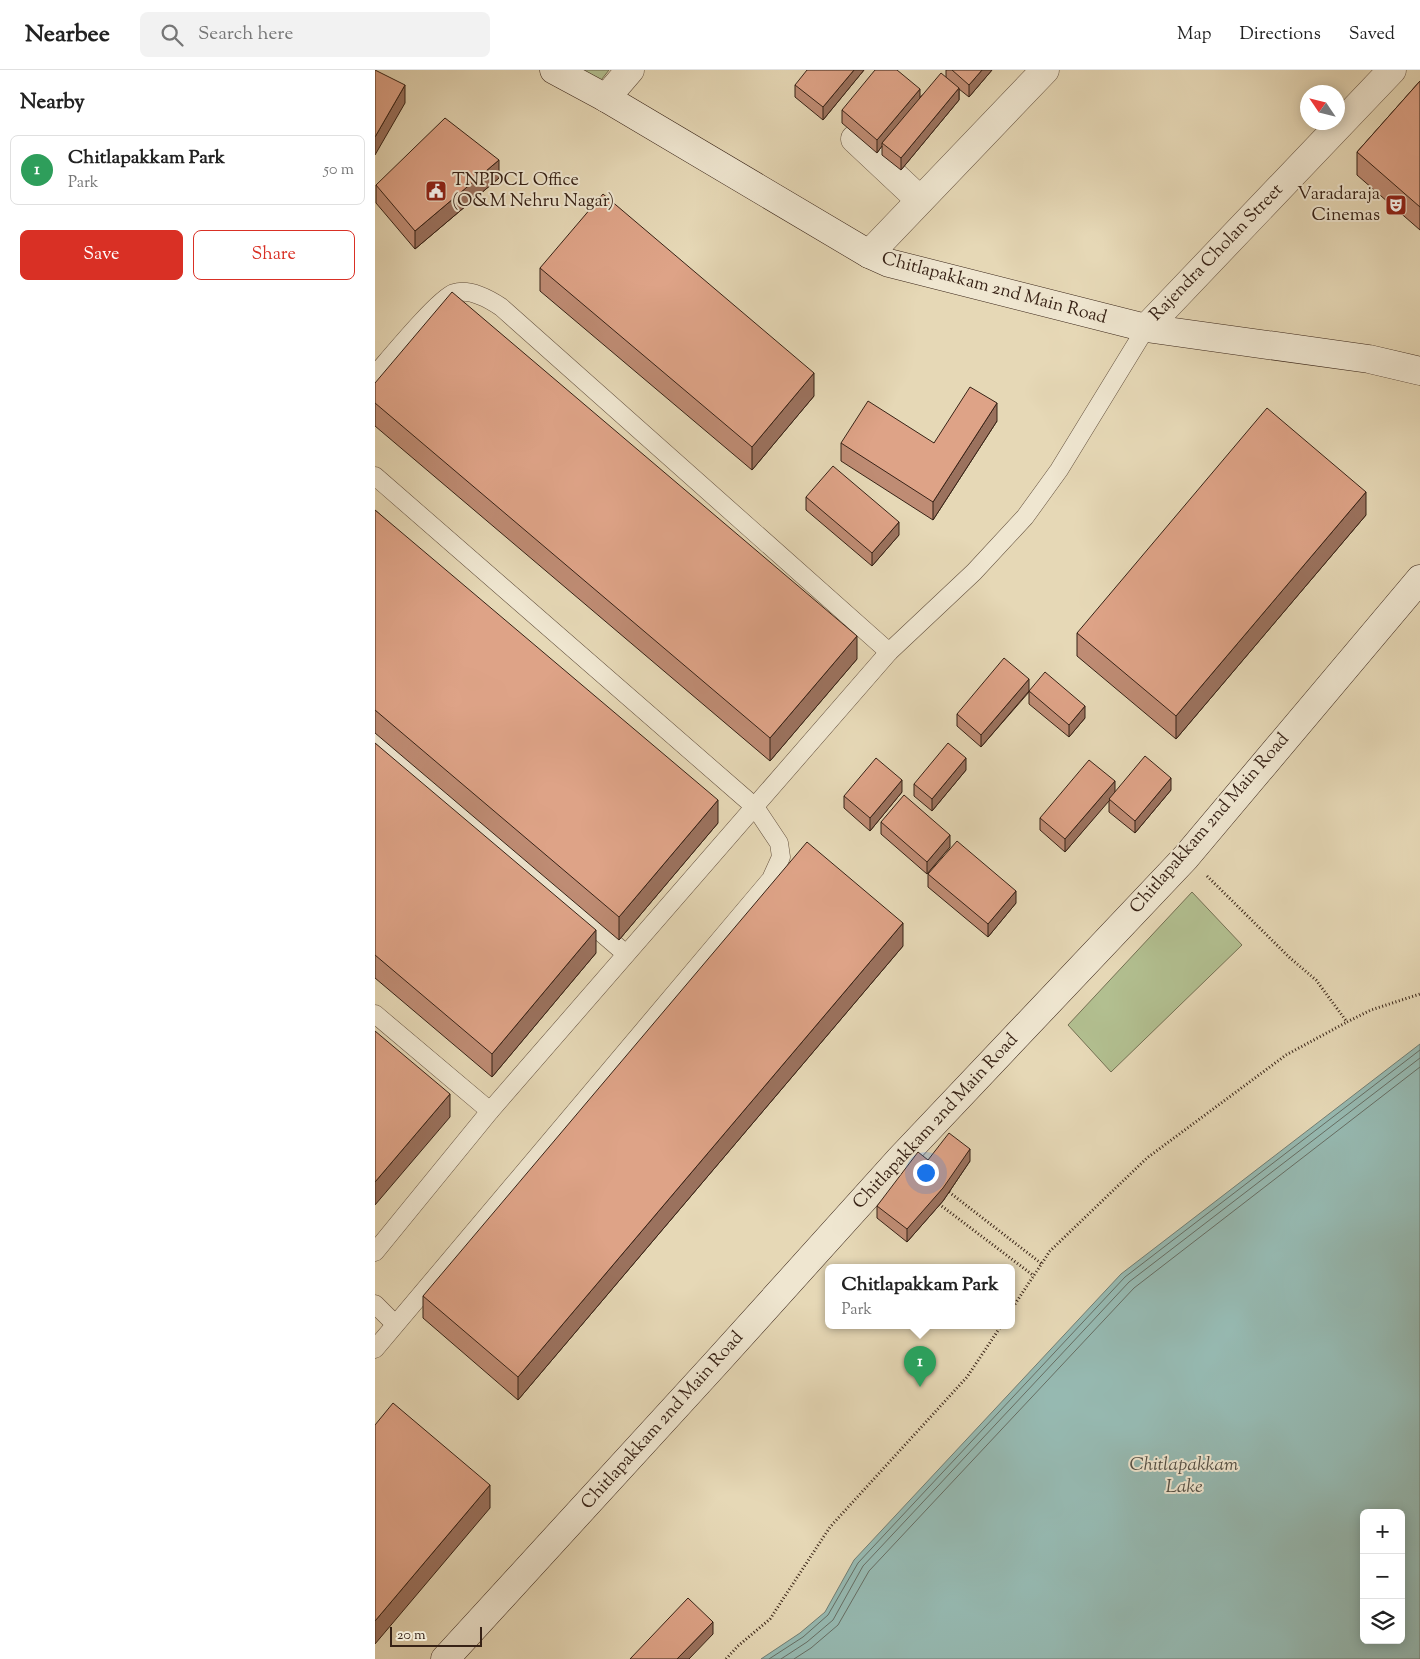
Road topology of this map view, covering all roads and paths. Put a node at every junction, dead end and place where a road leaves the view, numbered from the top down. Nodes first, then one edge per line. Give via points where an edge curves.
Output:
1 (554, 70) edge
2 (630, 70) edge
3 (1045, 70) edge
4 (1391, 70) edge
5 (606, 98) junction
6 (855, 139) dead end
7 (920, 200) junction
8 (869, 254) junction
9 (1146, 328) junction
10 (1420, 371) edge
11 (375, 375) edge
12 (375, 476) edge
13 (1420, 579) edge
14 (889, 652) junction
15 (375, 738) edge
16 (755, 807) junction
17 (1186, 857) junction
18 (626, 954) junction
19 (1420, 994) edge
20 (375, 1014) edge
21 (1347, 1022) junction
22 (490, 1111) junction
23 (949, 1192) edge
24 (939, 1204) edge
25 (375, 1252) edge
26 (1041, 1264) junction
27 (1034, 1276) junction
28 (375, 1304) edge
29 (1015, 1304) edge
30 (395, 1324) junction
31 (999, 1329) edge
32 (375, 1349) edge
33 (445, 1659) edge
34 (726, 1659) edge

1 - 5 street, Chitlapakkam 2nd Main Road
2 - 5 street
3 - 7 street
4 - 9 street, Rajendra Cholan Street
5 - 8 street, Chitlapakkam 2nd Main Road
6 - 7 street
7 - 8 street
8 - 9 street, Chitlapakkam 2nd Main Road via 889,263
9 - 10 street, Chitlapakkam 2nd Main Road via 1369,359
9 - 14 lane via 1059,470 1025,517 974,572
11 - 14 lane via 439,304 454,293 487,298
12 - 16 lane
13 - 17 street, Chitlapakkam 2nd Main Road
14 - 16 lane
15 - 18 lane
16 - 18 lane
16 - 30 lane via 779,843 781,857 771,879
17 - 21 path via 1316,980
17 - 33 street, Chitlapakkam 2nd Main Road via 900,1159
18 - 22 lane
19 - 21 path via 1371,1010
20 - 22 lane
21 - 26 path via 1286,1055 1147,1158 1050,1251
22 - 25 lane
23 - 26 path
24 - 27 path
26 - 27 path
27 - 29 path
28 - 30 lane
30 - 32 lane
31 - 34 path via 967,1376 830,1527 770,1619

